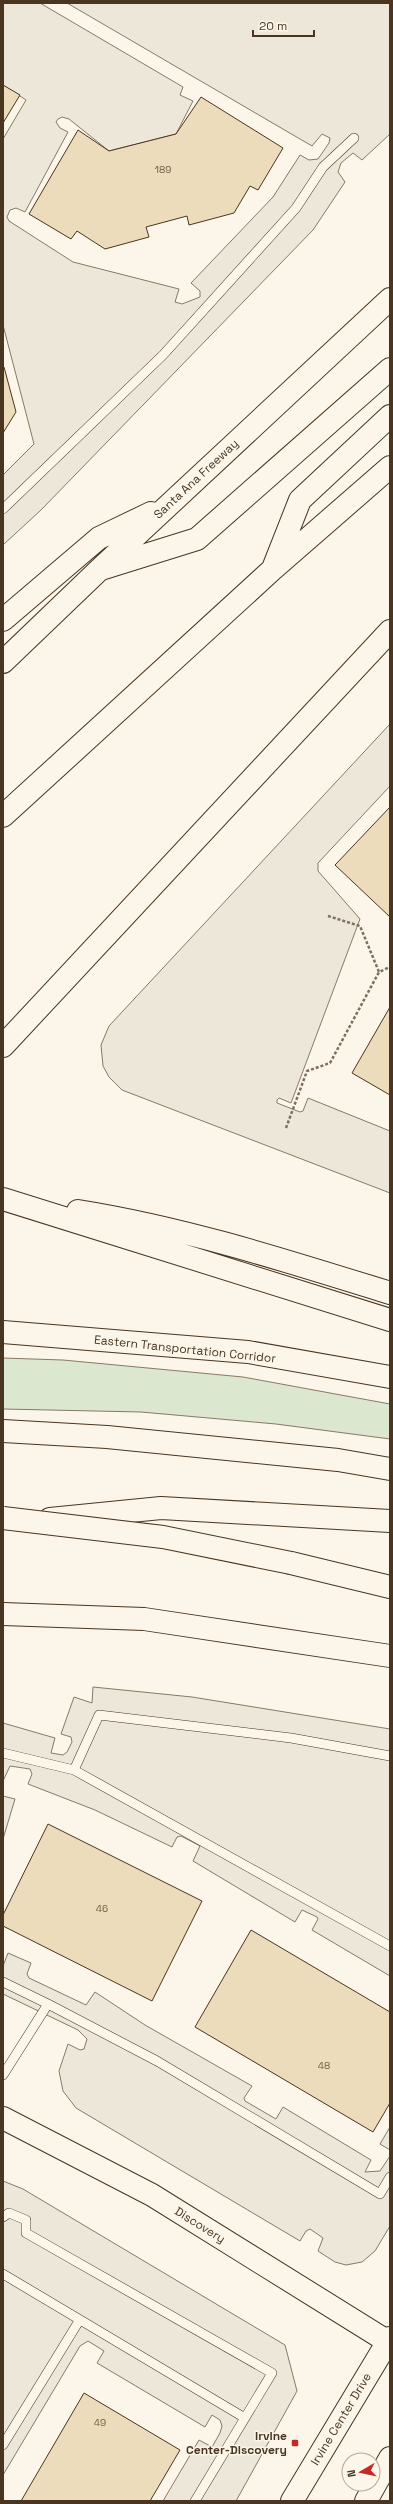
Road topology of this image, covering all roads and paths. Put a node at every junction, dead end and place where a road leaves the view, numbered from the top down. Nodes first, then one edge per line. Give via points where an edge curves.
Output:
1 (354, 138) dead end
2 (390, 298) edge
3 (390, 369) edge
4 (390, 416) edge
5 (390, 467) edge
6 (170, 504) junction
7 (3, 509) edge
8 (273, 569) junction
9 (99, 570) junction
10 (3, 620) edge
11 (390, 631) edge
12 (3, 662) edge
13 (3, 816) edge
14 (328, 916) dead end
15 (390, 967) edge
16 (380, 972) junction
17 (3, 1046) edge
18 (286, 1128) dead end
19 (3, 1199) edge
20 (390, 1293) edge
21 (390, 1320) edge
22 (3, 1332) edge
23 (390, 1377) edge
24 (3, 1431) edge
25 (390, 1469) edge
26 (3, 1518) edge
27 (390, 1521) edge
28 (3, 1523) edge
29 (390, 1587) edge
30 (3, 1614) edge
31 (390, 1656) edge
32 (3, 1754) edge
33 (390, 1756) edge
34 (74, 1770) junction
35 (390, 1946) edge
36 (3, 1982) edge
37 (48, 2004) junction
38 (3, 2075) edge
39 (3, 2118) edge
40 (390, 2177) edge
41 (3, 2217) edge
42 (3, 2274) edge
43 (79, 2321) junction
44 (389, 2341) edge
45 (245, 2418) junction
46 (3, 2444) edge
47 (390, 2458) edge
48 (196, 2501) edge
49 (292, 2501) edge
50 (366, 2501) edge

1 - 7 lane via 323,167 296,208 163,355
2 - 6 main road, Santa Ana Freeway
3 - 9 main road via 197,539
4 - 8 main road via 300,500
5 - 8 main road
6 - 9 main road, Santa Ana Freeway
6 - 10 main road via 99,538
8 - 13 main road
9 - 12 main road, Santa Ana Freeway
11 - 17 main road
14 - 16 path via 360,926
15 - 16 path
16 - 18 path via 330,1063 307,1071
19 - 20 main road via 118,1217 246,1248
19 - 21 main road
22 - 23 main road, Eastern Transportation Corridor via 248,1352
24 - 25 main road via 107,1437 338,1460
26 - 29 main road, bridge via 163,1537 291,1563
27 - 28 main road via 161,1508
30 - 31 main road via 144,1619
32 - 34 lane
33 - 34 lane via 291,1738 99,1715
34 - 35 lane
36 - 37 lane
37 - 38 lane
37 - 40 lane via 157,2061 380,2194
39 - 44 main road, Discovery via 152,2195
41 - 45 lane via 9,2213 26,2220 26,2233 272,2373
42 - 43 lane
43 - 45 lane
43 - 46 lane
44 - 49 main road, Irvine Center Drive
45 - 48 lane
47 - 50 main road

